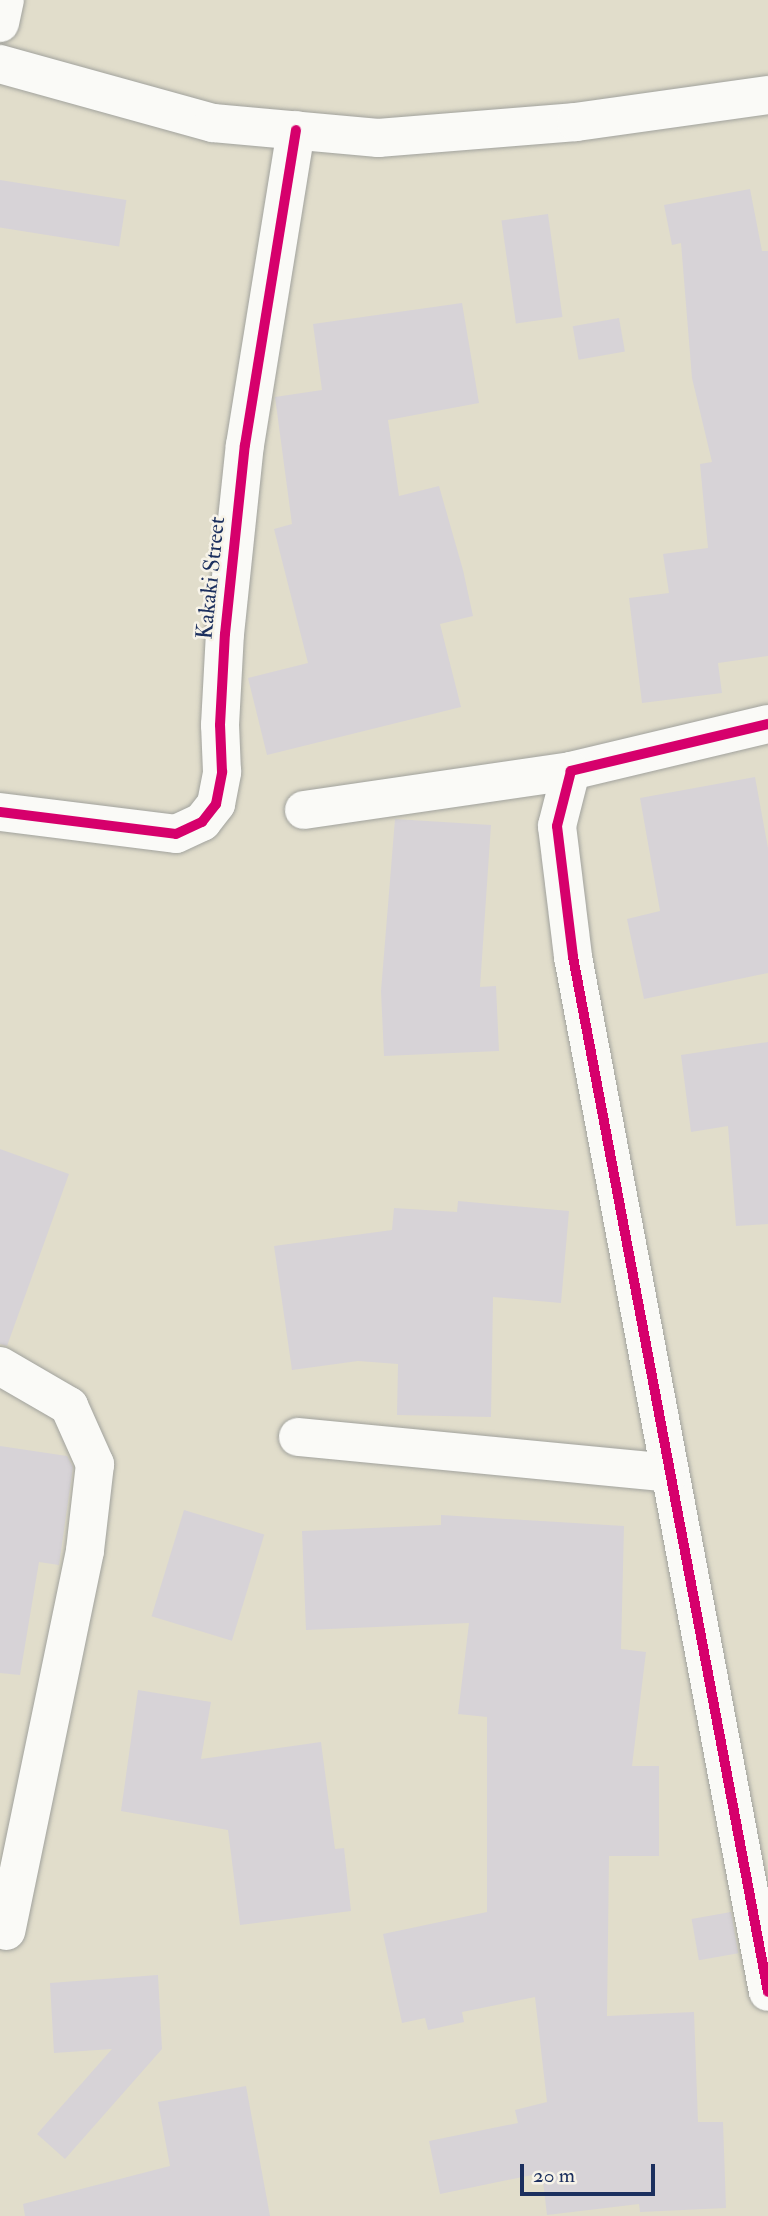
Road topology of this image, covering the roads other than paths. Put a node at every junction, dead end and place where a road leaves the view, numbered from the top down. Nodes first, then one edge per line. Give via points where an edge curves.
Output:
1 (5, 0) edge
2 (0, 23) edge
3 (0, 64) edge
4 (768, 95) edge
5 (296, 131) junction
6 (768, 724) edge
7 (571, 771) junction
8 (304, 810) dead end
9 (0, 812) edge
10 (0, 1366) edge
11 (298, 1437) dead end
12 (669, 1474) junction
13 (6, 1931) dead end
14 (768, 1992) edge

1 - 2 street
3 - 5 street via 213,123
4 - 5 street via 576,122 378,138
5 - 9 street, Kakaki Street via 245,445 225,634 222,772 216,804 202,822 176,834
6 - 7 street
7 - 8 street
7 - 12 street via 557,826 573,957
10 - 13 street via 69,1406 95,1464 85,1551
11 - 12 street
12 - 14 street

